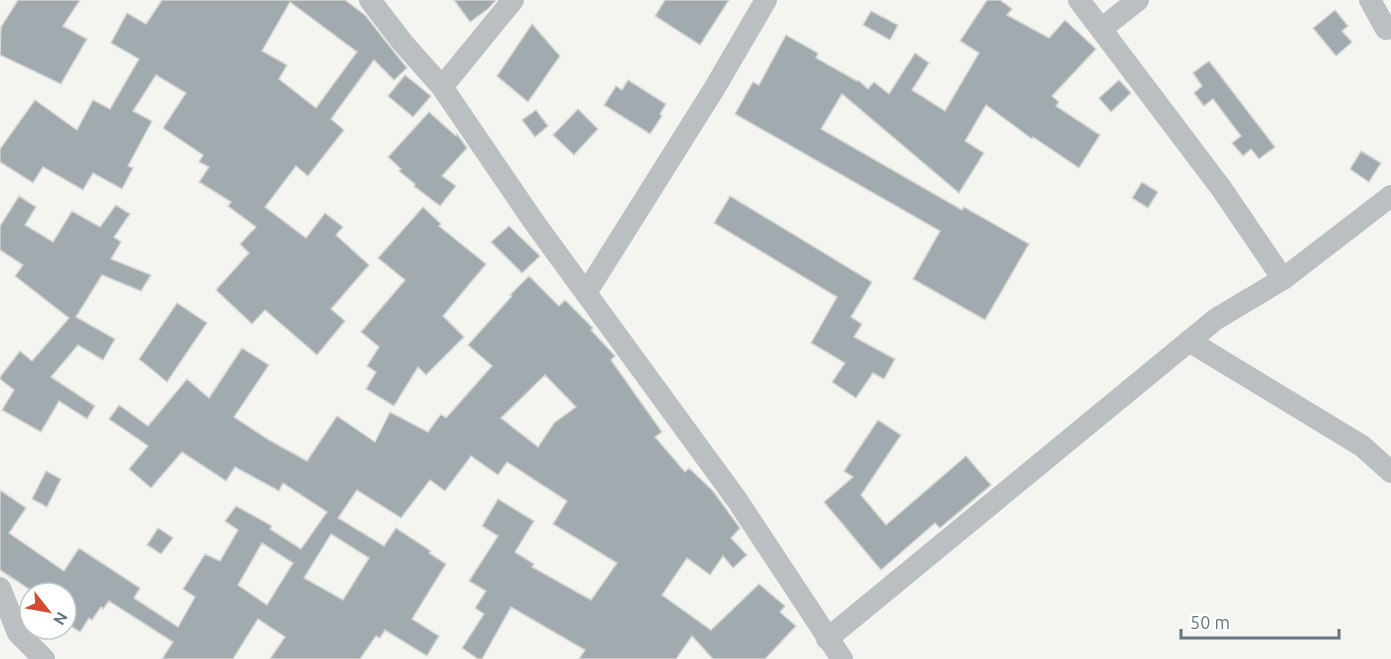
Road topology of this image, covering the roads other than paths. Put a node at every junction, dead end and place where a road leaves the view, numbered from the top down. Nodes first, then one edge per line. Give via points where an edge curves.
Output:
1 (370, 0) edge
2 (513, 0) edge
3 (766, 0) edge
4 (1079, 0) edge
5 (1138, 0) edge
6 (1370, 0) edge
7 (1101, 28) junction
8 (1391, 28) edge
9 (442, 87) junction
10 (1391, 196) edge
11 (1283, 279) junction
12 (586, 293) junction
13 (1189, 341) junction
14 (1391, 472) edge
15 (0, 588) edge
16 (827, 639) junction
17 (44, 659) edge
18 (842, 659) edge

1 - 9 street
2 - 9 street
3 - 12 street
4 - 7 street
5 - 7 street
6 - 8 street via 1386,29
7 - 11 street via 1221,188
9 - 12 street
10 - 11 street
11 - 13 street via 1216,319
12 - 16 street via 737,500
13 - 14 street via 1362,446
13 - 16 street
15 - 17 street via 18,633
16 - 18 street

